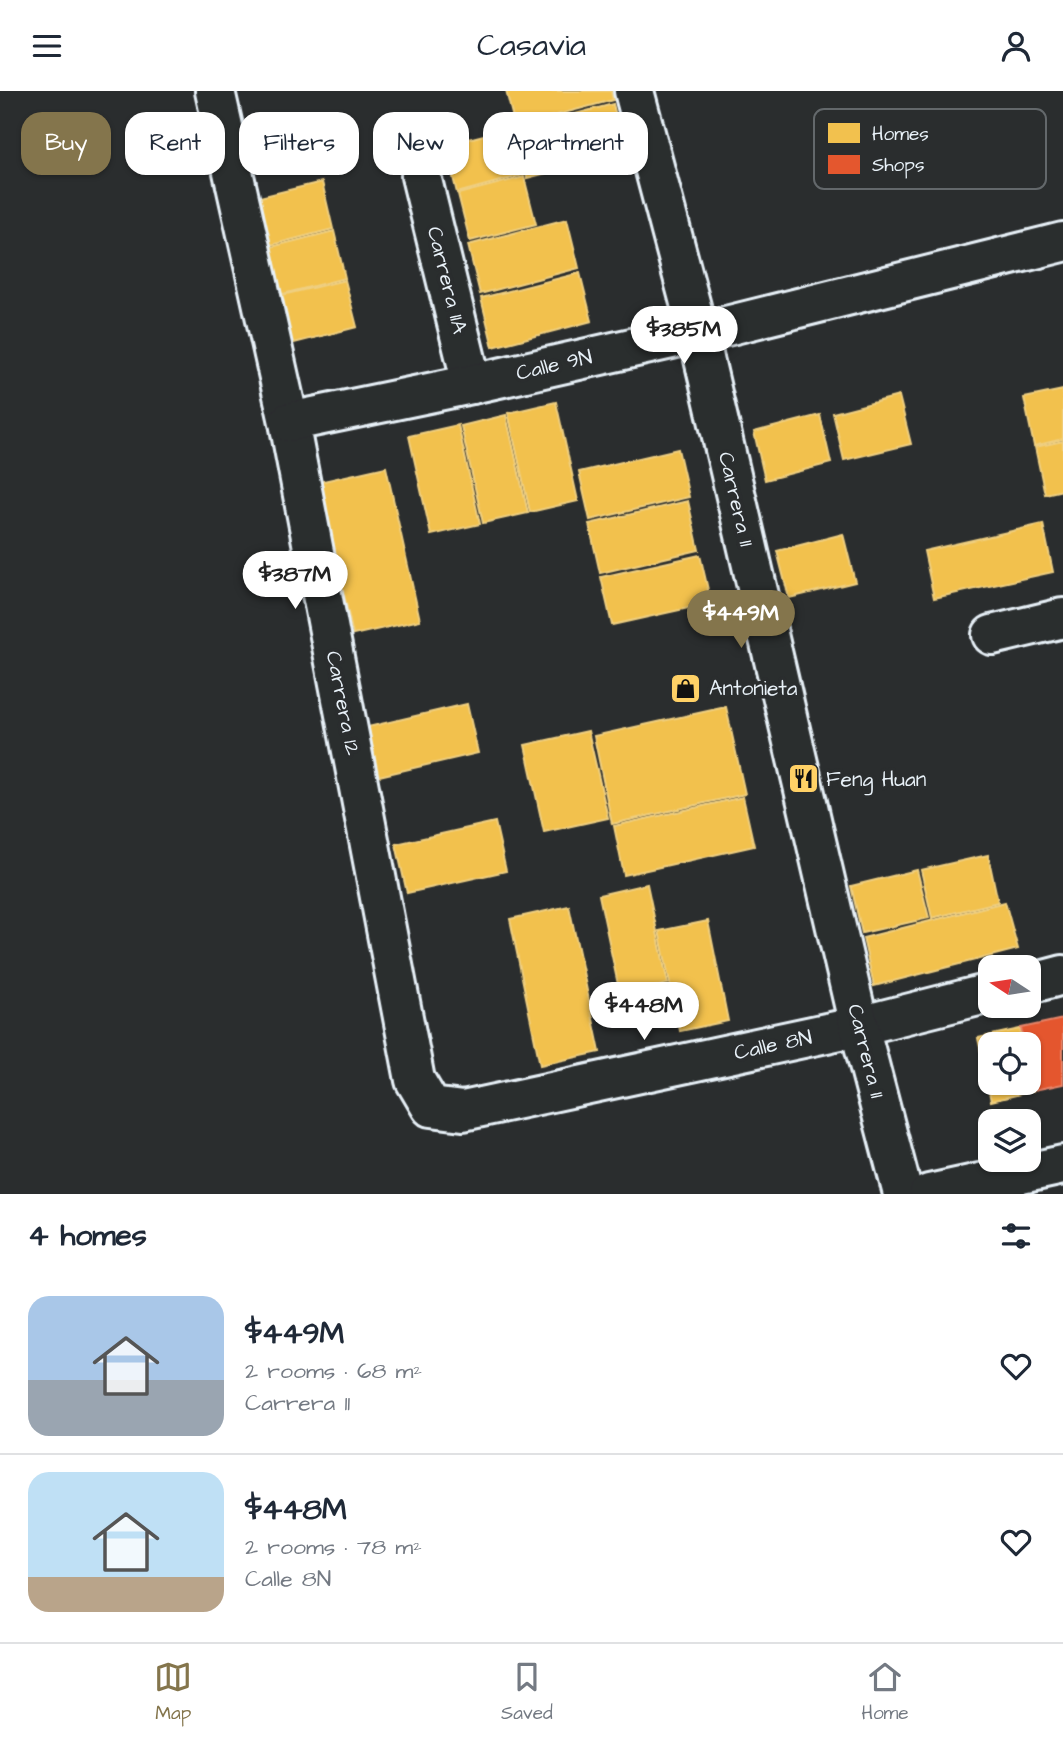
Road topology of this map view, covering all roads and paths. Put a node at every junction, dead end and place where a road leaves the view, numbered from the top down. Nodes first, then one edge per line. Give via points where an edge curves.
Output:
1 (215, 91) edge
2 (634, 91) edge
3 (421, 176) dead end
4 (1063, 242) edge
5 (698, 333) junction
6 (472, 384) junction
7 (289, 422) junction
8 (1063, 618) edge
9 (992, 635) dead end
10 (1063, 975) edge
11 (1041, 981) edge
12 (978, 996) edge
13 (859, 1026) junction
14 (431, 1107) joint
15 (1063, 1165) edge
16 (903, 1194) edge
17 (929, 1194) edge

1 - 7 street, Carrera 12
2 - 5 street, Carrera 11
3 - 6 street, Carrera 11A
4 - 5 street, Calle 9N
5 - 6 street, Calle 9N
5 - 13 street, Carrera 11
6 - 7 street, Calle 9N
7 - 14 street, Carrera 12 via 415,1080
8 - 9 street
10 - 11 street
12 - 13 street, Calle 8N
13 - 14 street, Calle 8N via 463,1111
13 - 16 street, Carrera 11
15 - 17 street

